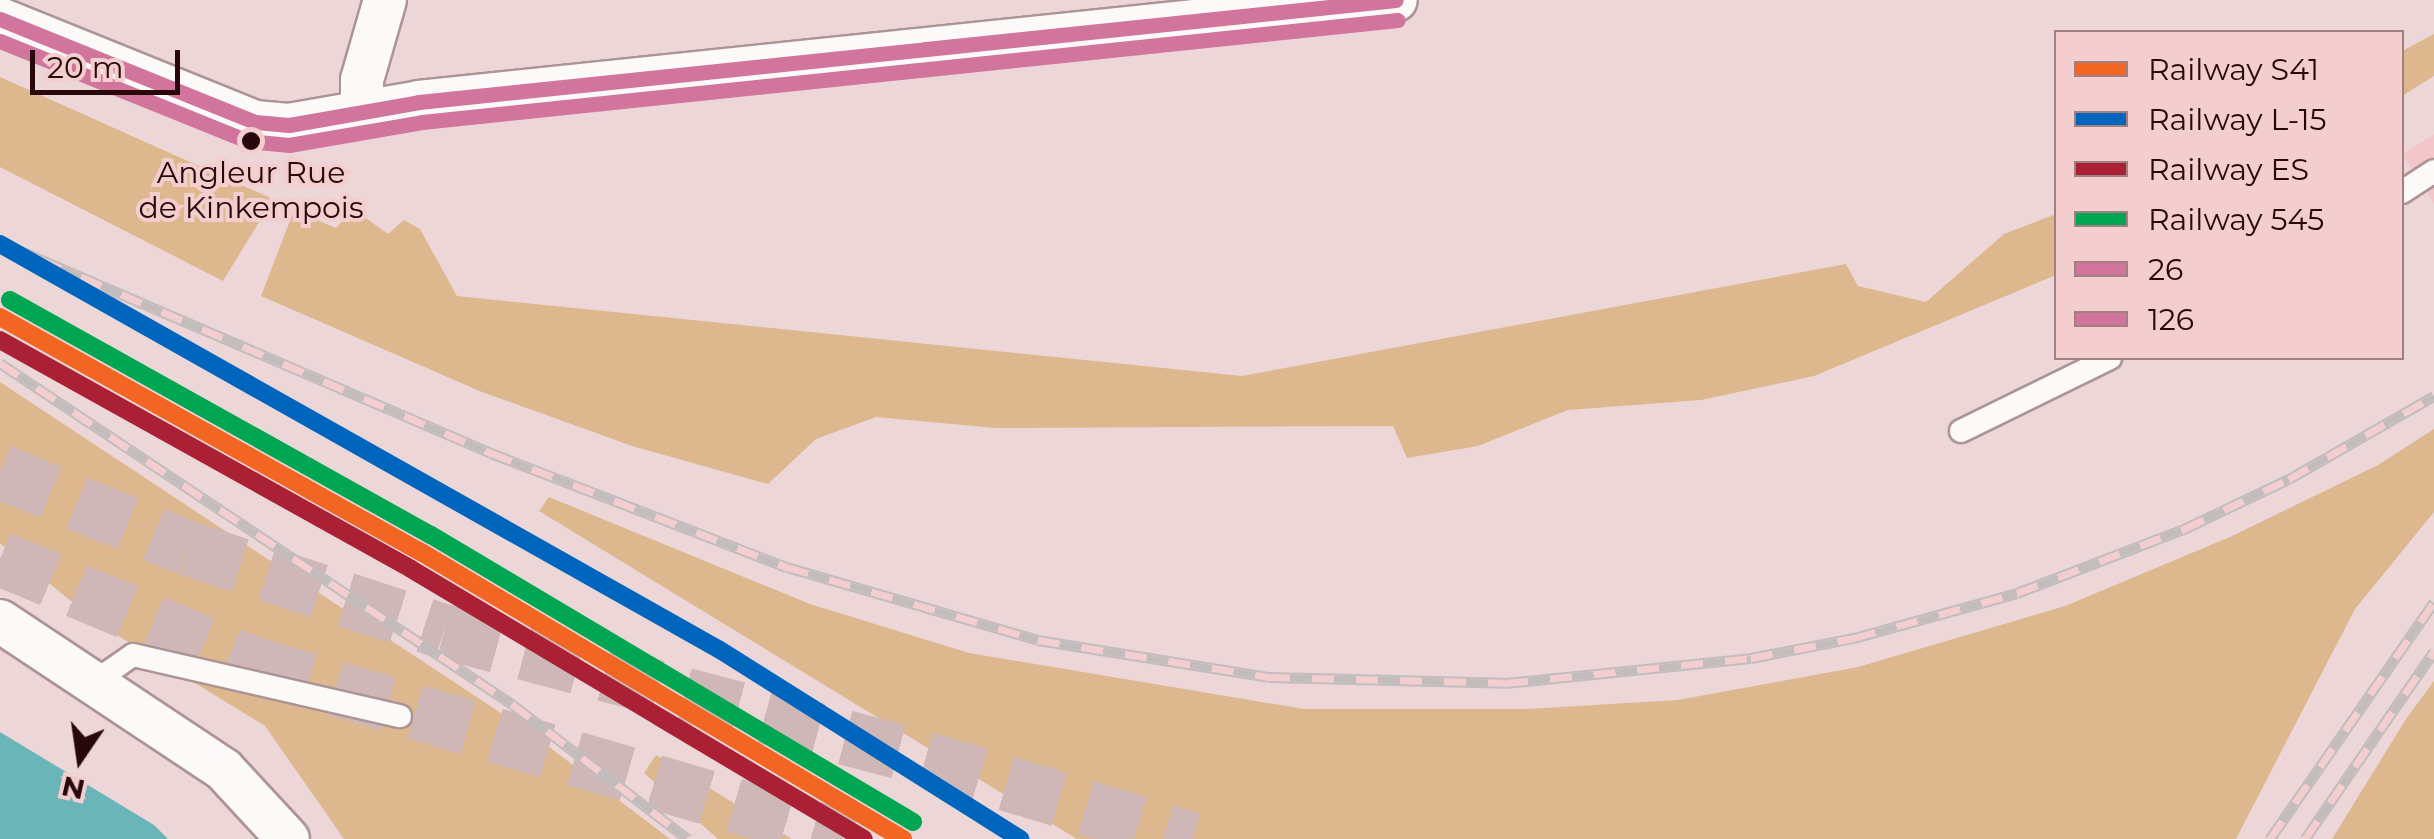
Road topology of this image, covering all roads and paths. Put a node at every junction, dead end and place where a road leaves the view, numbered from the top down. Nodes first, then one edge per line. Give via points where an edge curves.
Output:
1 (386, 0) edge
2 (1396, 0) edge
3 (0, 19) edge
4 (362, 112) junction
5 (2434, 171) edge
6 (2404, 191) edge
7 (2106, 360) edge
8 (1961, 431) dead end
9 (0, 621) edge
10 (91, 684) junction
11 (400, 716) dead end
12 (288, 839) edge

1 - 4 street via 362,80
2 - 4 street
3 - 4 street via 255,122 289,124
5 - 6 lane
7 - 8 lane
9 - 10 street
10 - 11 lane via 133,655
10 - 12 street via 224,770

